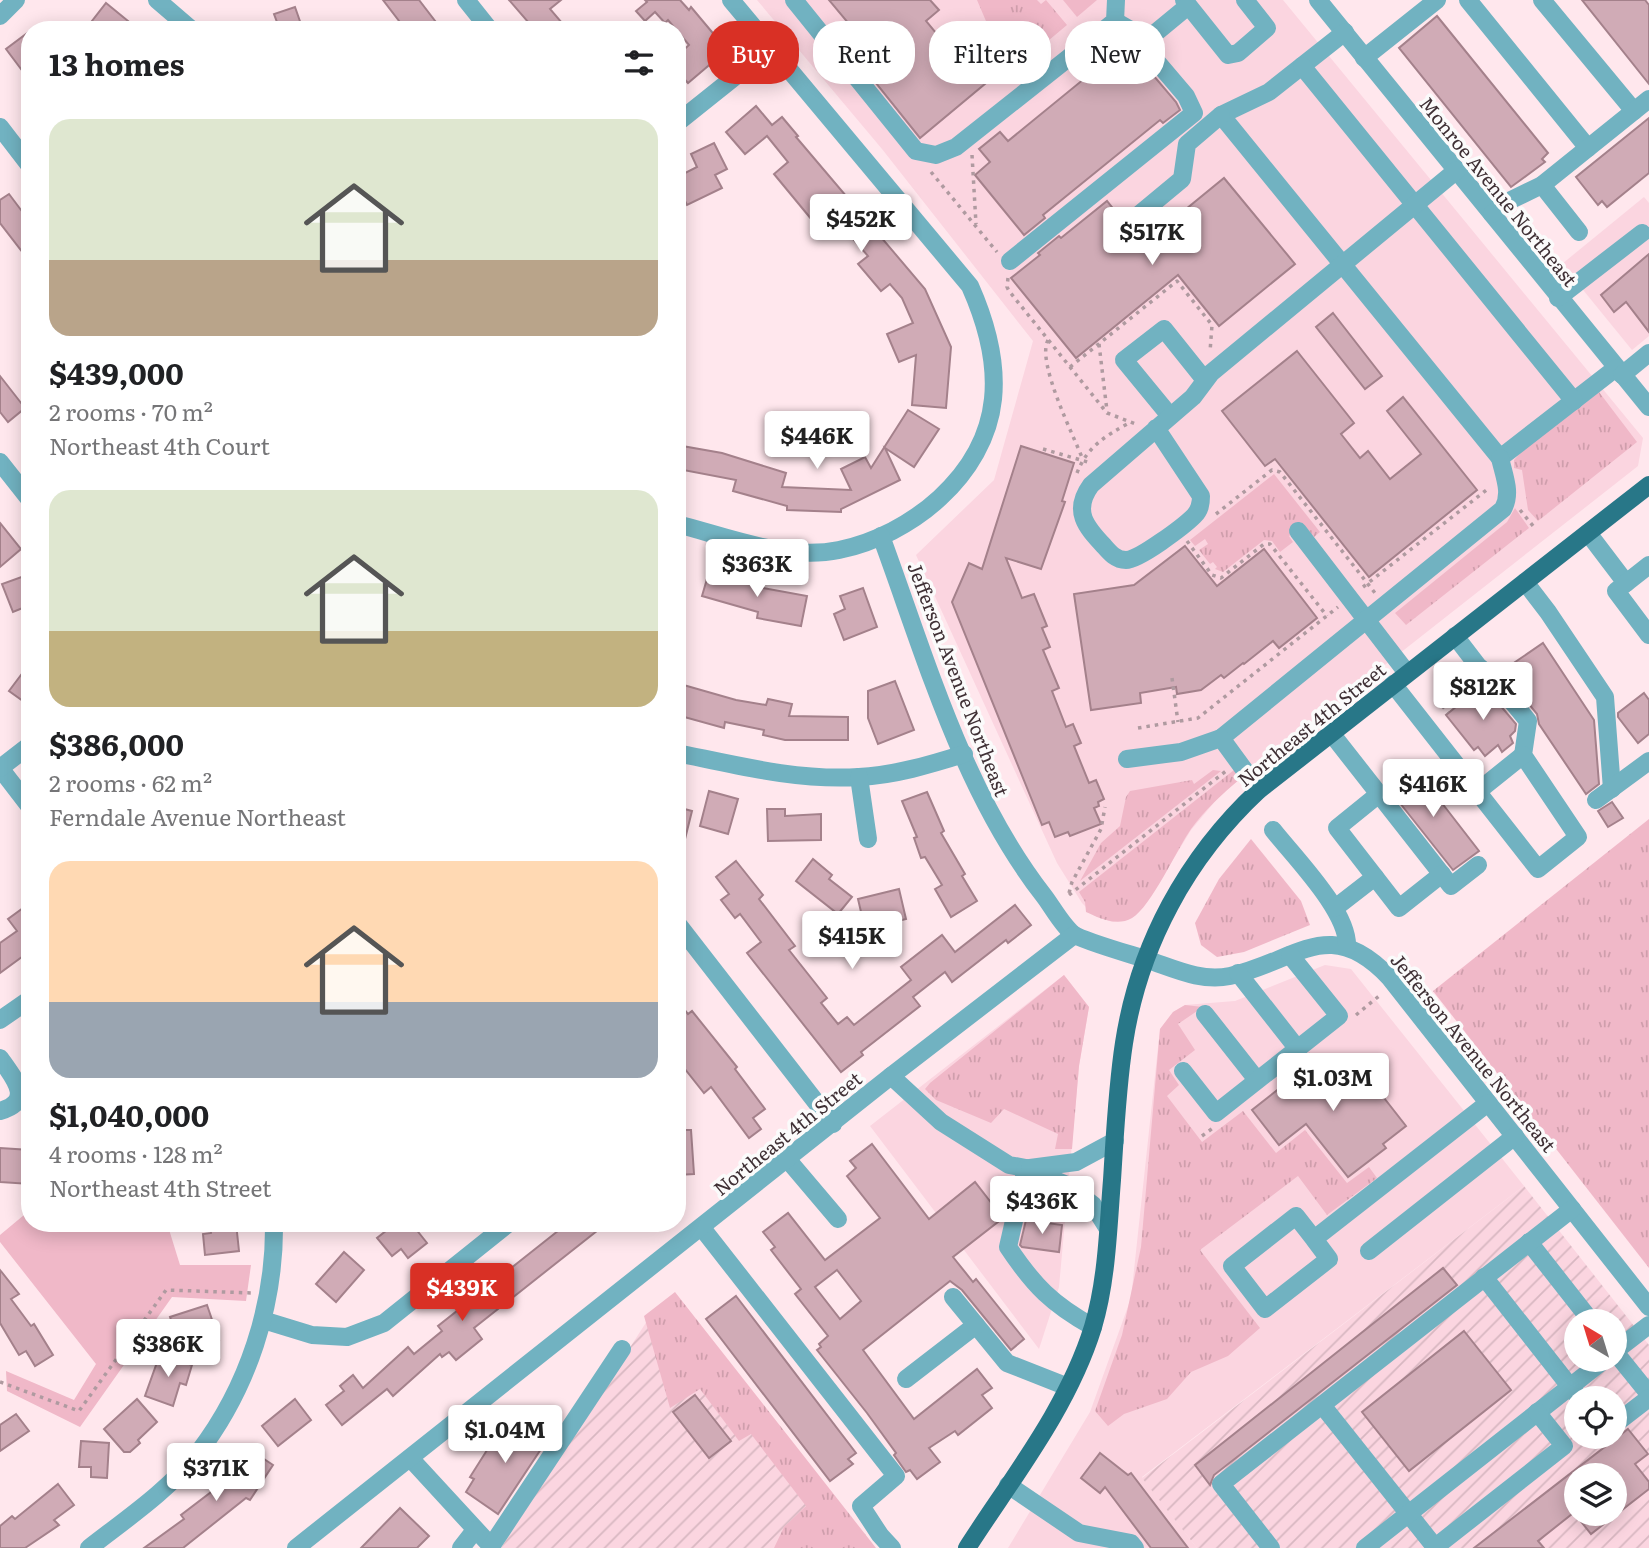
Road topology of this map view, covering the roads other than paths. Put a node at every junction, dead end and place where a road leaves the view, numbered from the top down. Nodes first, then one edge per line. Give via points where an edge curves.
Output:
1 (16, 0) edge
2 (157, 0) edge
3 (466, 0) edge
4 (732, 0) edge
5 (794, 0) edge
6 (1116, 0) edge
7 (1245, 0) edge
8 (1318, 0) edge
9 (1437, 0) edge
10 (1468, 0) edge
11 (1542, 0) edge
12 (1186, 3) edge
13 (0, 16) edge
14 (182, 21) edge
15 (483, 21) edge
16 (749, 21) edge
17 (1115, 21) edge
18 (1165, 23) edge
19 (1345, 32) junction
20 (1364, 58) junction
21 (1065, 61) edge
22 (1302, 66) junction
23 (1165, 71) edge
24 (799, 81) edge
25 (726, 84) edge
26 (1649, 99) edge
27 (1634, 111) junction
28 (1194, 113) junction
29 (1221, 115) junction
30 (686, 117) edge
31 (0, 127) edge
32 (1588, 148) junction
33 (21, 154) edge
34 (1457, 170) junction
35 (1542, 186) junction
36 (1415, 205) junction
37 (1492, 214) junction
38 (1135, 218) dead end
39 (1579, 232) dead end
40 (1642, 233) dead end
41 (1010, 261) road end
42 (1342, 264) junction
43 (1558, 298) junction
44 (1649, 353) edge
45 (1619, 371) junction
46 (1205, 379) junction
47 (1574, 401) junction
48 (1649, 407) edge
49 (1171, 416) junction
50 (1156, 428) junction
51 (1500, 458) junction
52 (0, 462) edge
53 (1649, 485) edge
54 (21, 489) edge
55 (686, 526) edge
56 (1298, 531) dead end
57 (1588, 533) junction
58 (881, 536) junction
59 (1641, 577) edge
60 (1525, 582) junction
61 (1366, 620) junction
62 (1649, 635) edge
63 (1455, 636) junction
64 (1400, 679) junction
65 (1331, 733) junction
66 (1221, 738) junction
67 (21, 752) edge
68 (964, 754) junction
69 (686, 755) edge
70 (1523, 755) junction
71 (1127, 760) dead end
72 (1649, 761) edge
73 (0, 768) edge
74 (859, 777) junction
75 (1612, 789) junction
76 (1259, 790) junction
77 (1477, 792) junction
78 (1379, 794) junction
79 (21, 795) edge
80 (1596, 800) dead end
81 (1273, 830) dead end
82 (868, 839) dead end
83 (1478, 865) dead end
84 (1442, 874) junction
85 (1375, 877) junction
86 (1335, 908) junction
87 (686, 935) edge
88 (1074, 935) junction
89 (1348, 947) junction
90 (1290, 955) junction
91 (1146, 959) junction
92 (1238, 973) junction
93 (21, 1005) edge
94 (1205, 1014) dead end
95 (0, 1020) edge
96 (1297, 1048) junction
97 (0, 1058) edge
98 (1183, 1071) dead end
99 (891, 1076) junction
100 (1257, 1080) junction
101 (1488, 1103) junction
102 (0, 1111) edge
103 (833, 1124) junction
104 (1515, 1136) junction
105 (1115, 1141) junction
106 (788, 1160) junction
107 (1026, 1168) junction
108 (1572, 1209) junction
109 (838, 1219) dead end
110 (702, 1228) junction
111 (1108, 1229) junction
112 (274, 1232) edge
113 (498, 1232) edge
114 (1314, 1239) junction
115 (1529, 1242) junction
116 (1369, 1251) dead end
117 (1484, 1277) junction
118 (953, 1297) dead end
119 (1649, 1307) edge
120 (1582, 1309) edge
121 (263, 1320) junction
122 (976, 1325) junction
123 (1649, 1325) edge
124 (1093, 1327) junction
125 (1628, 1341) edge
126 (622, 1349) dead end
127 (1628, 1368) edge
128 (1593, 1372) edge
129 (906, 1379) dead end
130 (1570, 1386) edge
131 (1580, 1386) edge
132 (1068, 1387) junction
133 (1649, 1396) edge
134 (1564, 1398) edge
135 (1322, 1405) junction
136 (1537, 1412) junction
137 (1627, 1414) edge
138 (410, 1458) junction
139 (1008, 1485) junction
140 (1408, 1514) junction
141 (475, 1530) junction
142 (491, 1547) edge
143 (89, 1548) edge
144 (296, 1548) edge
145 (461, 1548) edge
146 (892, 1548) edge
147 (967, 1548) edge
148 (1135, 1548) edge
149 (1271, 1548) edge
150 (1365, 1548) edge
151 (1434, 1548) edge

1 - 13 street
2 - 14 street
3 - 15 street
4 - 16 street
5 - 21 street via 916,151 925,154 946,152
6 - 17 street
7 - 12 street via 1267,28 1238,53 1228,55
8 - 19 street, Monroe Avenue Northeast
9 - 20 street
10 - 32 street
11 - 27 street
12 - 18 street
19 - 20 street, Monroe Avenue Northeast
19 - 22 street
20 - 34 street, Monroe Avenue Northeast
22 - 29 street via 1269,92
22 - 36 street
23 - 28 street
24 - 58 street via 970,286 984,317 992,356 993,400 979,446 956,482 924,513
25 - 30 street
26 - 27 street
27 - 32 street
28 - 29 street
28 - 41 street
29 - 38 street via 1187,144 1182,179
29 - 42 street
31 - 33 street
32 - 35 street
34 - 36 street
34 - 37 street, Monroe Avenue Northeast
35 - 37 street
35 - 39 street
36 - 42 street
36 - 47 street
37 - 43 street, Monroe Avenue Northeast
40 - 43 street
42 - 46 street
42 - 51 street
43 - 45 street, Monroe Avenue Northeast
44 - 45 street
45 - 47 street
45 - 48 street, Monroe Avenue Northeast
46 - 49 street
46 - 49 street via 1164,329 1124,360
47 - 51 street
49 - 50 street
50 - 50 street via 1201,496 1201,505 1145,553 1122,560 1087,528 1083,495
51 - 61 street via 1508,492 1503,509
52 - 54 street
53 - 57 main road, Northeast 4th Street
55 - 58 street via 786,552 838,550
56 - 61 street
57 - 59 street
57 - 60 main road, Northeast 4th Street
58 - 68 street, Jefferson Avenue Northeast
59 - 62 street via 1616,591
60 - 63 main road, Northeast 4th Street
60 - 75 street via 1605,697
61 - 64 street
61 - 66 street
63 - 64 main road, Northeast 4th Street
63 - 70 street via 1528,721
64 - 65 main road, Northeast 4th Street
64 - 77 street
65 - 76 main road, Northeast 4th Street
65 - 78 street
66 - 71 street via 1181,752
66 - 76 street
67 - 73 street
68 - 74 street via 916,769
68 - 88 street, Jefferson Avenue Northeast via 989,813 1021,867
69 - 74 street via 749,768
70 - 77 street
70 - 77 street via 1578,837 1538,869
72 - 75 street
73 - 79 street
74 - 82 street
75 - 80 street
76 - 91 main road, Northeast 4th Street via 1184,878
78 - 84 street
78 - 85 street via 1336,828
81 - 86 street
83 - 84 street via 1451,886
84 - 85 street via 1399,908
85 - 86 street
86 - 89 street
87 - 103 street
88 - 91 street
88 - 99 street, Northeast 4th Street
89 - 90 street via 1316,946
89 - 101 street, Jefferson Avenue Northeast via 1362,952 1389,977
90 - 92 street
90 - 96 street via 1339,1016
91 - 92 street via 1200,977
91 - 105 main road, Northeast 4th Street via 1124,1042
92 - 96 street
93 - 95 street
94 - 100 street
96 - 100 street
97 - 102 street via 19,1085 12,1107
98 - 100 street via 1216,1113
99 - 103 street, Northeast 4th Street
99 - 107 street via 941,1122 1009,1165
101 - 104 street, Jefferson Avenue Northeast
101 - 114 street
103 - 106 street, Northeast 4th Street
104 - 108 street, Jefferson Avenue Northeast
104 - 116 street
105 - 107 street via 1076,1162
105 - 111 main road, Northeast 4th Street
106 - 109 street
106 - 110 street, Northeast 4th Street
107 - 111 street via 1074,1190 1093,1205
107 - 124 street via 1008,1247 1046,1297
108 - 115 street
108 - 119 street, Jefferson Avenue Northeast
110 - 138 street, Northeast 4th Street
110 - 146 street via 896,1476 861,1506
111 - 124 main road, Northeast 4th Street
112 - 121 street
113 - 121 street via 384,1324 347,1337 312,1335
114 - 114 street via 1296,1216 1232,1266 1265,1309 1329,1259
115 - 117 street
115 - 120 street
117 - 130 street
117 - 135 street
118 - 122 street
121 - 143 street via 240,1385 197,1454 164,1488
122 - 129 street
122 - 132 street via 1007,1363
123 - 125 street
124 - 132 main road, Northeast 4th Street
126 - 142 street
127 - 133 street
128 - 131 street
132 - 139 main road, Northeast 4th Street
133 - 137 street
134 - 136 street
135 - 140 street
135 - 149 street via 1221,1484
136 - 140 street
136 - 151 street via 1564,1446
138 - 141 street
138 - 144 street, Northeast 4th Street
139 - 147 main road, Northeast 4th Street
139 - 148 street via 1079,1533 1131,1543
140 - 150 street
140 - 151 street
141 - 142 street
141 - 145 street

